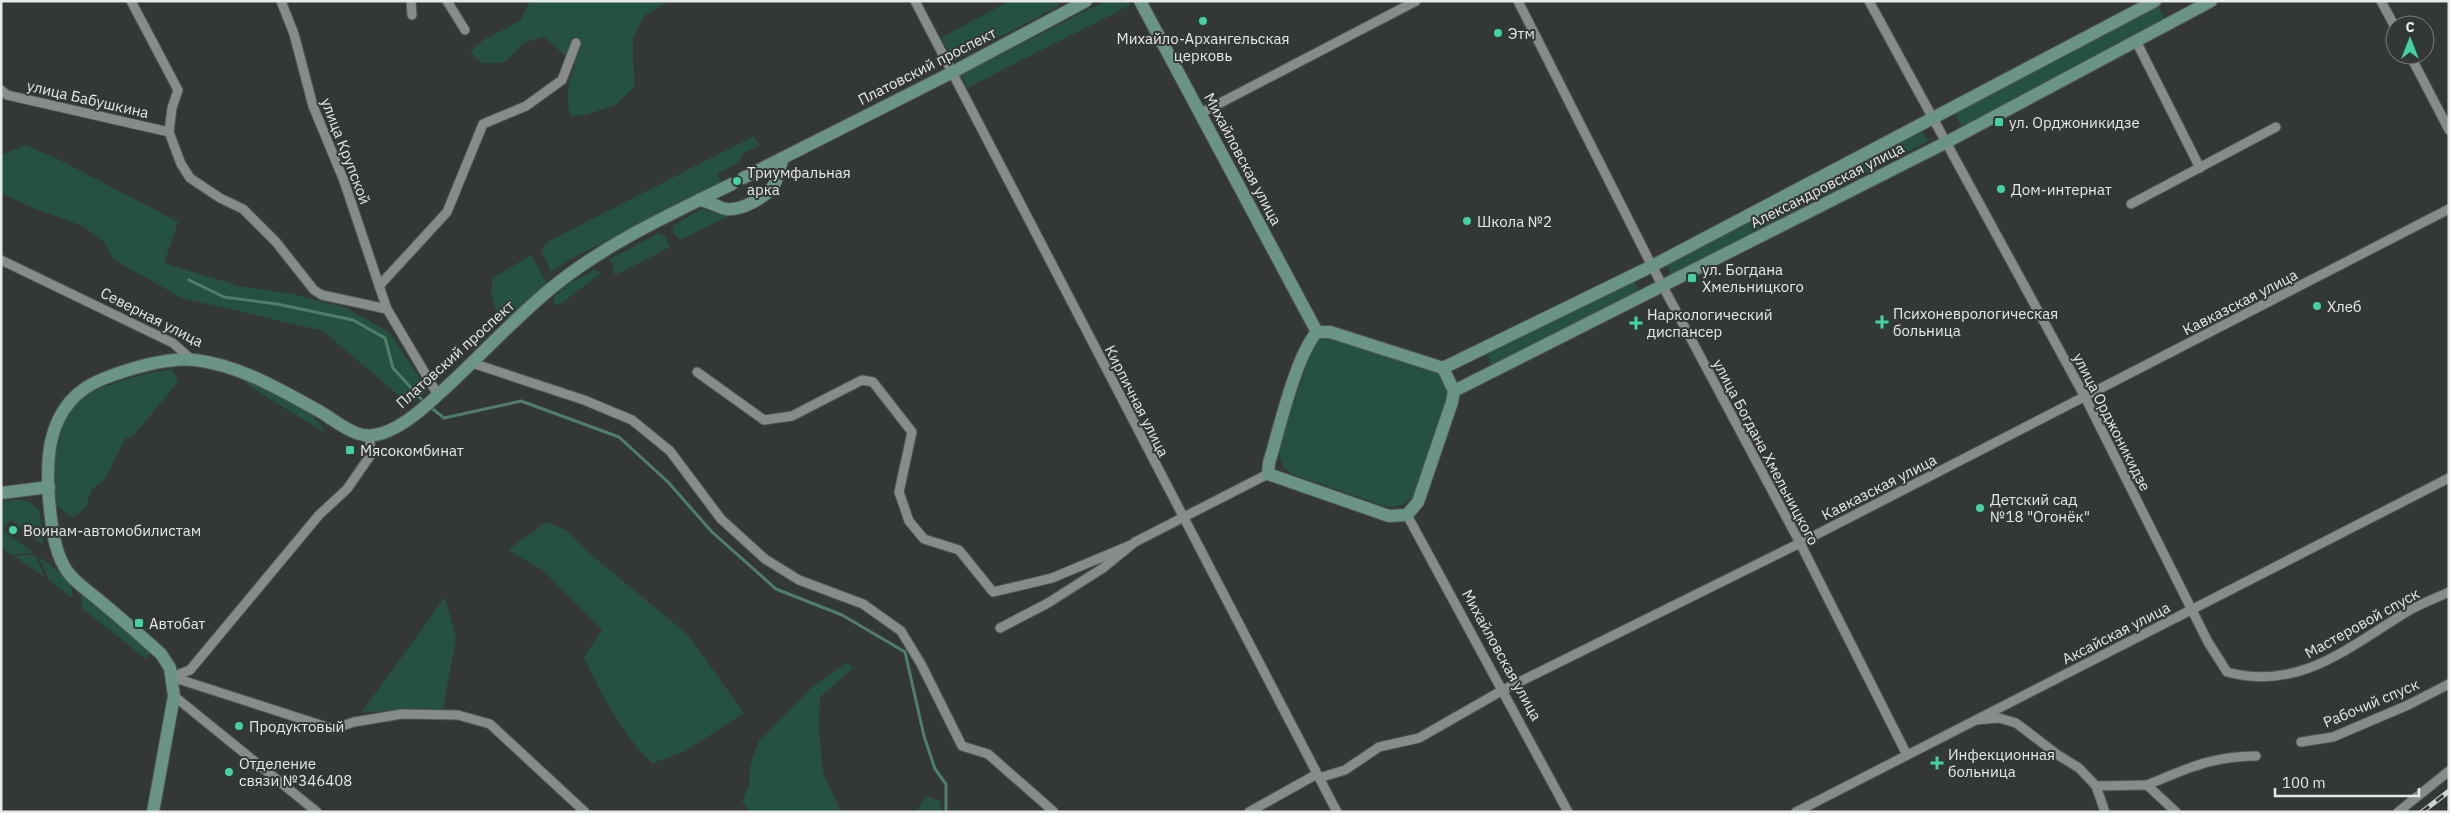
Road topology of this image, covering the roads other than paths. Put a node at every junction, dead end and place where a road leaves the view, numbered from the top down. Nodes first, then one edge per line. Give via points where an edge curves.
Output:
1 (131, 1) edge
2 (281, 1) edge
3 (411, 1) edge
4 (447, 1) edge
5 (915, 1) edge
6 (1086, 1) edge
7 (1140, 1) edge
8 (1416, 1) edge
9 (1518, 1) edge
10 (1869, 1) edge
11 (2155, 1) edge
12 (2211, 1) edge
13 (2382, 1) edge
14 (412, 15) dead end
15 (2389, 15) edge
16 (465, 30) dead end
17 (2136, 42) junction
18 (576, 43) dead end
19 (2415, 65) edge
20 (951, 73) junction
21 (1, 90) edge
22 (1201, 113) junction
23 (1933, 119) junction
24 (2276, 127) dead end
25 (2449, 130) edge
26 (169, 132) junction
27 (1945, 143) junction
28 (782, 158) junction
29 (2200, 168) junction
30 (699, 200) junction
31 (2131, 204) dead end
32 (2449, 209) edge
33 (1, 260) edge
34 (1652, 266) junction
35 (379, 286) junction
36 (1663, 287) junction
37 (388, 309) junction
38 (1317, 332) junction
39 (192, 359) junction
40 (472, 363) junction
41 (1443, 368) junction
42 (697, 372) dead end
43 (1454, 391) junction
44 (438, 395) junction
45 (2086, 397) junction
46 (370, 436) junction
47 (1268, 474) junction
48 (2449, 478) edge
49 (49, 486) junction
50 (1, 493) edge
51 (1407, 515) junction
52 (1183, 518) junction
53 (1800, 543) junction
54 (1131, 545) junction
55 (2449, 592) edge
56 (2191, 610) junction
57 (1000, 628) dead end
58 (2227, 672) joint
59 (172, 677) junction
60 (2449, 684) edge
61 (1503, 690) junction
62 (174, 696) junction
63 (1971, 721) junction
64 (2301, 742) dead end
65 (1907, 755) junction
66 (2256, 756) dead end
67 (2449, 771) edge
68 (1318, 776) junction
69 (2146, 785) junction
70 (2096, 786) junction
71 (153, 812) edge
72 (317, 812) edge
73 (585, 812) edge
74 (1054, 812) edge
75 (1249, 812) edge
76 (1337, 812) edge
77 (1568, 812) edge
78 (1796, 812) edge
79 (2105, 812) edge
80 (2176, 812) edge
81 (2398, 812) edge

1 - 26 street via 178,90
2 - 35 street, улица Крупской via 294,34 313,106 344,181
3 - 14 street
4 - 16 street
5 - 20 street, Кирпичная улица
6 - 20 street, Платовский проспект
7 - 22 street, Михайловская улица
8 - 22 street
9 - 34 street, улица Богдана Хмельницкого
10 - 23 street, улица Орджоникидзе
11 - 23 street, Александровская улица
12 - 17 street, Александровская улица
13 - 15 street
17 - 27 street, Александровская улица
17 - 29 street
18 - 35 street via 562,80 526,106 483,124 447,212
19 - 25 street
20 - 28 street, Платовский проспект
20 - 52 street, Кирпичная улица
21 - 26 street, улица Бабушкина
22 - 38 street, Михайловская улица
23 - 27 street, улица Орджоникидзе
23 - 34 street, Александровская улица
24 - 29 street
26 - 37 street via 190,178 243,209 282,249 314,290 322,295
27 - 36 street, Александровская улица
27 - 45 street, улица Орджоникидзе
28 - 30 street, Платовский проспект
28 - 30 street via 774,185 756,200 736,210
29 - 31 street
30 - 40 street, Платовский проспект via 583,263
32 - 45 street, Кавказская улица
33 - 39 street, Северная улица via 173,343
34 - 36 street, улица Богдана Хмельницкого
34 - 41 street, Александровская улица
35 - 37 street, улица Крупской
36 - 43 street, Александровская улица
36 - 53 street, улица Богдана Хмельницкого
37 - 44 street, улица Крупской
38 - 41 street via 1330,332
38 - 47 street via 1308,342 1299,366
39 - 46 street, Северная улица via 241,372 289,394 355,433
39 - 49 street via 162,362 109,377 83,389 61,414 51,437
40 - 44 street, Платовский проспект
40 - 74 street via 584,400 632,420 670,451 721,519 765,559 798,580 863,604 901,631 962,746 988,754
41 - 43 street
42 - 54 street via 764,420 792,416 862,380 873,382 912,432 900,492 909,521 924,539 959,550 993,592 1052,578
43 - 51 street via 1418,502
44 - 46 street, Платовский проспект via 395,428
45 - 53 street, Кавказская улица
45 - 56 street, улица Орджоникидзе
46 - 59 street via 370,456 347,489 319,515 190,670
47 - 51 street via 1389,516
47 - 52 street
48 - 56 street, Аксайская улица
49 - 50 street
49 - 59 street via 52,528 60,557 70,575 161,654
51 - 61 street, Михайловская улица
52 - 54 street
52 - 68 street, Кирпичная улица
53 - 61 street, Кавказская улица
53 - 65 street, улица Богдана Хмельницкого
54 - 57 street via 1048,603
55 - 58 street, Мастеровой спуск via 2411,610 2366,640 2318,665 2292,674 2263,677
56 - 58 street, улица Орджоникидзе
56 - 63 street, Аксайская улица
59 - 62 street
59 - 73 street via 333,729 402,714 458,715 490,724
60 - 64 street, Рабочий спуск via 2333,737
61 - 68 street, Кавказская улица via 1419,738 1379,748 1345,770
61 - 77 street, Михайловская улица
62 - 71 street
62 - 72 street
63 - 65 street, Аксайская улица
63 - 70 street via 1999,718 2016,723 2080,768
65 - 78 street, Аксайская улица
66 - 69 street via 2231,756 2207,761
67 - 81 street
68 - 75 street, Кавказская улица
68 - 76 street, Кирпичная улица
69 - 70 street
69 - 80 street
70 - 79 street

